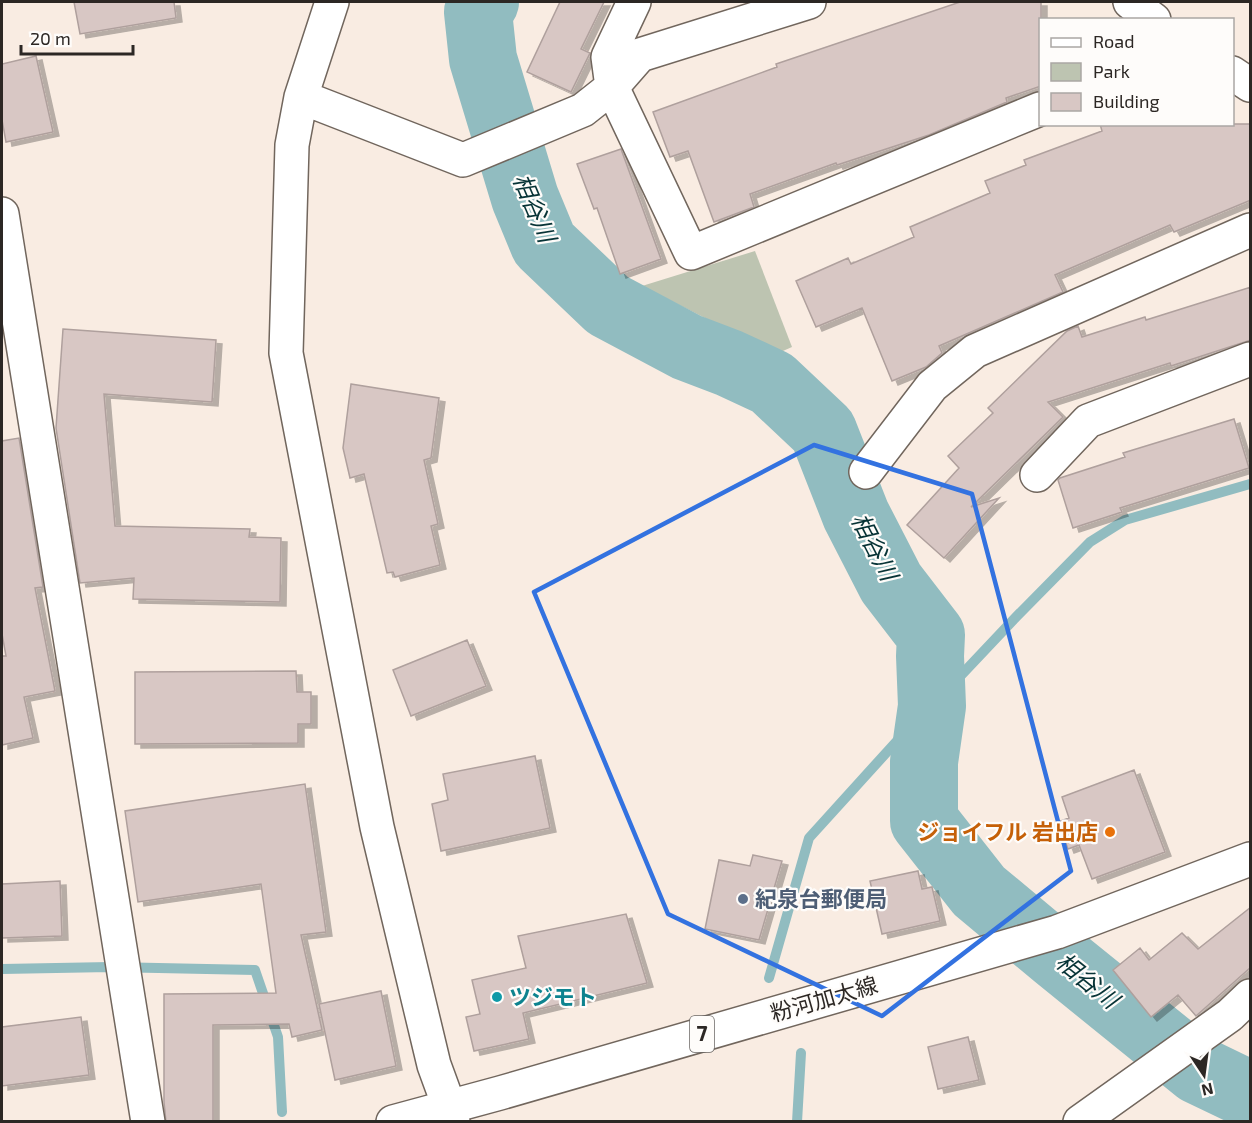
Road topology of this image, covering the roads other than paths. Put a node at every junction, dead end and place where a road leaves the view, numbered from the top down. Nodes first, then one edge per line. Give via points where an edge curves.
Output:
1 (332, 2) edge
2 (634, 2) edge
3 (809, 2) edge
4 (1130, 2) edge
5 (1151, 18) edge
6 (1234, 74) edge
7 (1251, 85) edge
8 (612, 87) junction
9 (302, 97) junction
10 (1039, 110) edge
11 (2, 214) edge
12 (1251, 230) edge
13 (11, 335) edge
14 (1251, 359) edge
15 (866, 472) dead end
16 (1037, 475) dead end
17 (1251, 859) edge
18 (1251, 996) edge
19 (451, 1114) edge
20 (148, 1122) edge
21 (393, 1122) edge
22 (1080, 1122) edge

1 - 9 street
2 - 8 street via 608,57
3 - 8 street via 640,55
4 - 5 street
6 - 7 street
8 - 9 street via 583,110 463,160
8 - 10 street via 691,253
9 - 19 street via 292,146 286,353 377,827 434,1065
11 - 13 street
12 - 15 street via 975,351 932,386
13 - 20 street
14 - 16 street via 1088,421
17 - 19 street, 粉河加太線 / 7 via 1057,932 500,1093
18 - 22 street
19 - 21 street, 粉河加太線 / 7

